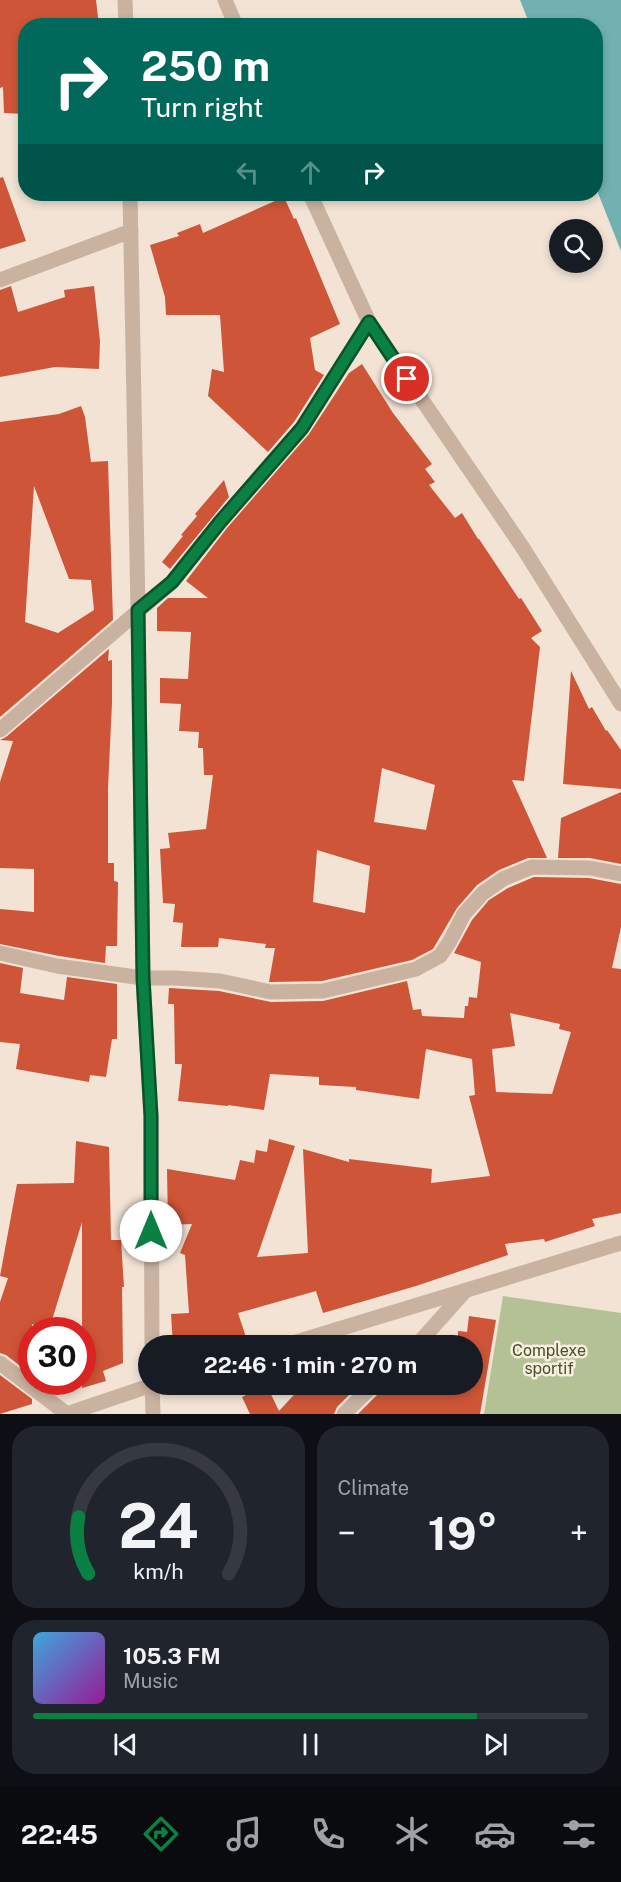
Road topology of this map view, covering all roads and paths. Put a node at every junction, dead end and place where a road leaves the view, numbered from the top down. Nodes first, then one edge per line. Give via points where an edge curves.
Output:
1 (125, 0) edge
2 (225, 0) edge
3 (126, 18) edge
4 (233, 18) edge
5 (130, 201) edge
6 (313, 201) edge
7 (131, 231) junction
8 (0, 280) edge
9 (369, 322) junction
10 (138, 610) junction
11 (621, 704) edge
12 (0, 730) edge
13 (621, 874) edge
14 (0, 953) edge
15 (143, 978) junction
16 (621, 1243) edge
17 (466, 1290) junction
18 (152, 1335) edge
19 (319, 1335) edge
20 (426, 1335) edge
21 (0, 1363) edge
22 (138, 1390) edge
23 (153, 1395) edge
24 (363, 1395) edge
25 (67, 1414) edge
26 (153, 1414) edge
27 (344, 1414) edge

1 - 3 street
2 - 4 street
5 - 7 street
6 - 9 street
7 - 8 street
7 - 10 street
9 - 10 street via 302,428 172,582
9 - 11 street via 523,548
10 - 12 street
10 - 15 street
13 - 15 street via 590,868 532,867 503,879 464,914 440,956 416,969 362,983 323,991 271,992 220,981
14 - 15 street
15 - 18 street via 151,1116
16 - 17 street
17 - 19 street
17 - 20 street
21 - 25 street
22 - 25 street
23 - 26 street
24 - 27 street

